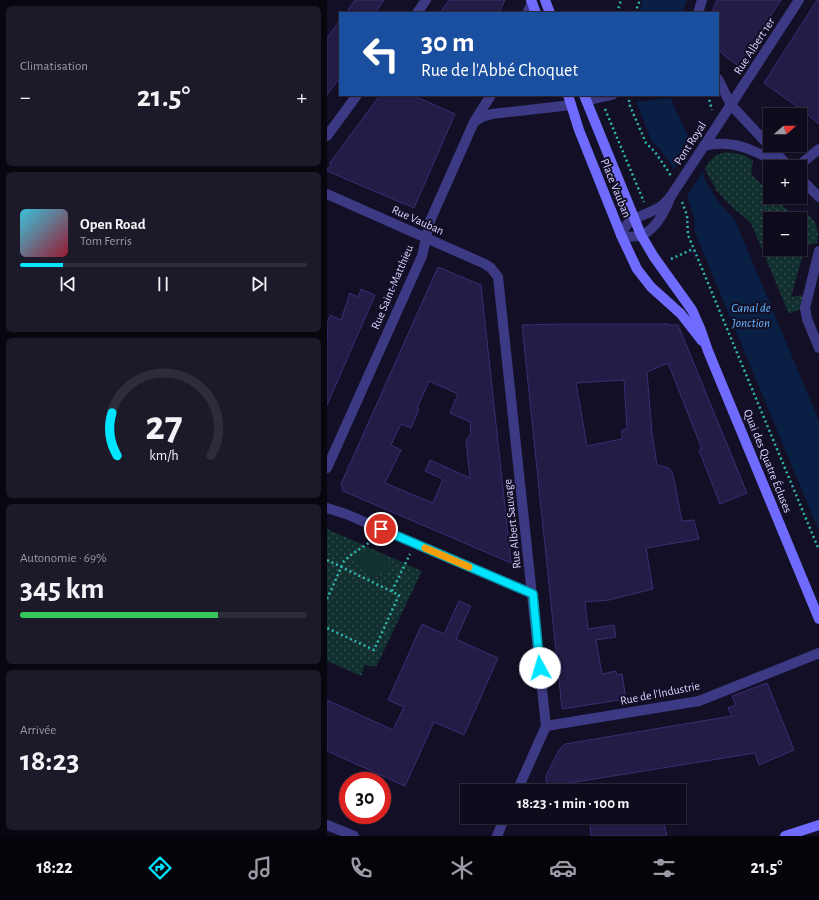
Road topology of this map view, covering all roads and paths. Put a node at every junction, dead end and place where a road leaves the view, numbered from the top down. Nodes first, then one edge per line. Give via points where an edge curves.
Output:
1 (426, 0) edge
2 (545, 0) edge
3 (621, 0) edge
4 (640, 0) edge
5 (702, 0) edge
6 (799, 0) edge
7 (532, 1) edge
8 (418, 12) edge
9 (527, 12) edge
10 (536, 12) edge
11 (551, 12) edge
12 (617, 12) edge
13 (635, 12) edge
14 (698, 12) edge
15 (719, 81) edge
16 (356, 96) edge
17 (490, 96) edge
18 (606, 96) edge
19 (628, 96) edge
20 (600, 97) junction
21 (585, 98) edge
22 (569, 100) edge
23 (731, 105) junction
24 (474, 122) junction
25 (327, 136) edge
26 (704, 146) junction
27 (819, 149) edge
28 (773, 160) edge
29 (782, 160) edge
30 (806, 160) edge
31 (671, 177) dead end
32 (807, 185) edge
33 (327, 194) edge
34 (675, 196) junction
35 (819, 197) edge
36 (649, 212) junction
37 (634, 219) junction
38 (621, 235) junction
39 (641, 235) junction
40 (426, 238) junction
41 (693, 249) junction
42 (819, 251) edge
43 (667, 253) dead end
44 (496, 273) joint
45 (694, 314) joint
46 (819, 348) edge
47 (708, 351) junction
48 (327, 468) edge
49 (327, 508) edge
50 (381, 529) junction
51 (414, 543) junction
52 (819, 550) edge
53 (327, 560) edge
54 (341, 567) junction
55 (392, 591) junction
56 (533, 594) junction
57 (327, 598) edge
58 (819, 619) edge
59 (327, 628) edge
60 (819, 652) edge
61 (546, 726) junction
62 (520, 784) edge
63 (502, 824) edge
64 (327, 825) edge
65 (819, 825) edge
66 (354, 836) edge
67 (497, 836) edge
68 (785, 836) edge

1 - 8 street
2 - 11 main road
3 - 12 path
4 - 13 path
5 - 14 street
6 - 23 street, Rue Albert 1er
7 - 9 street
7 - 10 main road
15 - 23 street
16 - 25 street
17 - 24 street, Rue Saint-Matthieu
18 - 20 lane
19 - 31 path via 645,143 655,152
20 - 21 lane
20 - 36 path
21 - 22 main road
21 - 37 main road, Place Vauban
22 - 24 street via 492,114
22 - 38 main road, Place Vauban
23 - 26 street, Pont Royal
23 - 29 street
24 - 40 street, Rue Saint-Matthieu via 430,221
26 - 28 street via 722,143 743,147
26 - 34 street, Pont Royal, bridge
27 - 30 street
32 - 35 street
33 - 40 street, Rue Vauban
34 - 36 street, Pont Royal
34 - 39 street, Pont Royal via 658,223
34 - 41 path via 687,216 687,235
36 - 37 street, Pont Royal
37 - 38 street, Pont Royal via 624,228
37 - 39 main road, Place Vauban
38 - 39 street
38 - 47 main road, Place Vauban via 641,276 684,317
39 - 45 main road, Place Vauban
40 - 44 street, Rue Vauban via 485,264
40 - 48 street, Rue Saint-Matthieu via 422,256
41 - 43 path via 671,260
41 - 52 path
42 - 46 street via 805,303 805,313
44 - 56 street, Rue Albert Sauvage via 500,289
45 - 47 main road, Quai des Quatre Écluses
47 - 58 main road, Quai des Quatre Écluses
49 - 50 street
50 - 51 street
50 - 54 path via 377,538 352,554
51 - 55 path
51 - 56 street
53 - 54 path
54 - 55 path
54 - 57 path
55 - 59 path via 399,595 374,650
56 - 61 street, Rue Albert Sauvage
60 - 61 street, Rue de l'Industrie via 699,701
61 - 62 street, Rue Albert Sauvage
63 - 67 street
64 - 66 street
65 - 68 main road

